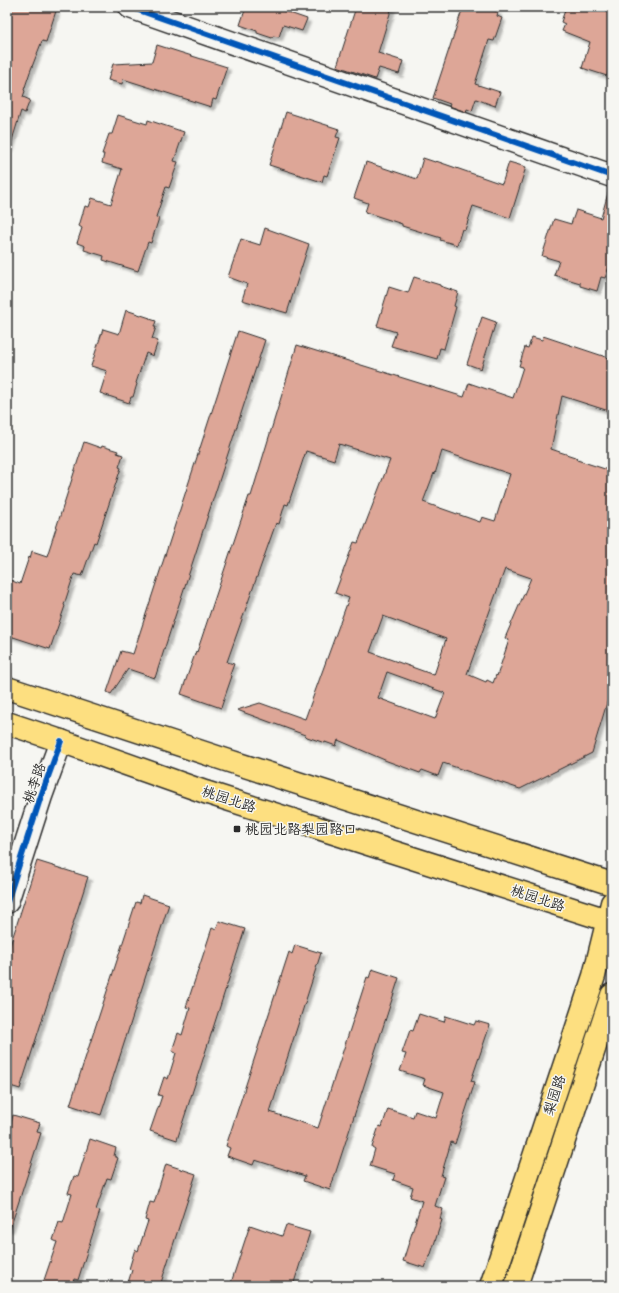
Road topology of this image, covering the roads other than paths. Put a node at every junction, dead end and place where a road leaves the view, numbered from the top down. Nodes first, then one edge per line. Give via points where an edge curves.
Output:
1 (130, 7) edge
2 (612, 176) edge
3 (7, 688) edge
4 (7, 724) edge
5 (61, 741) junction
6 (612, 884) edge
7 (7, 902) edge
8 (610, 916) edge
9 (612, 995) edge
10 (491, 1286) edge
11 (516, 1286) edge

1 - 2 street
3 - 6 main road
4 - 5 main road, 桃园北路
5 - 7 street, 桃李路
5 - 8 main road, 桃园北路 via 205,792
8 - 10 main road, 梨园路 via 594,976
9 - 11 main road, 梨园路

